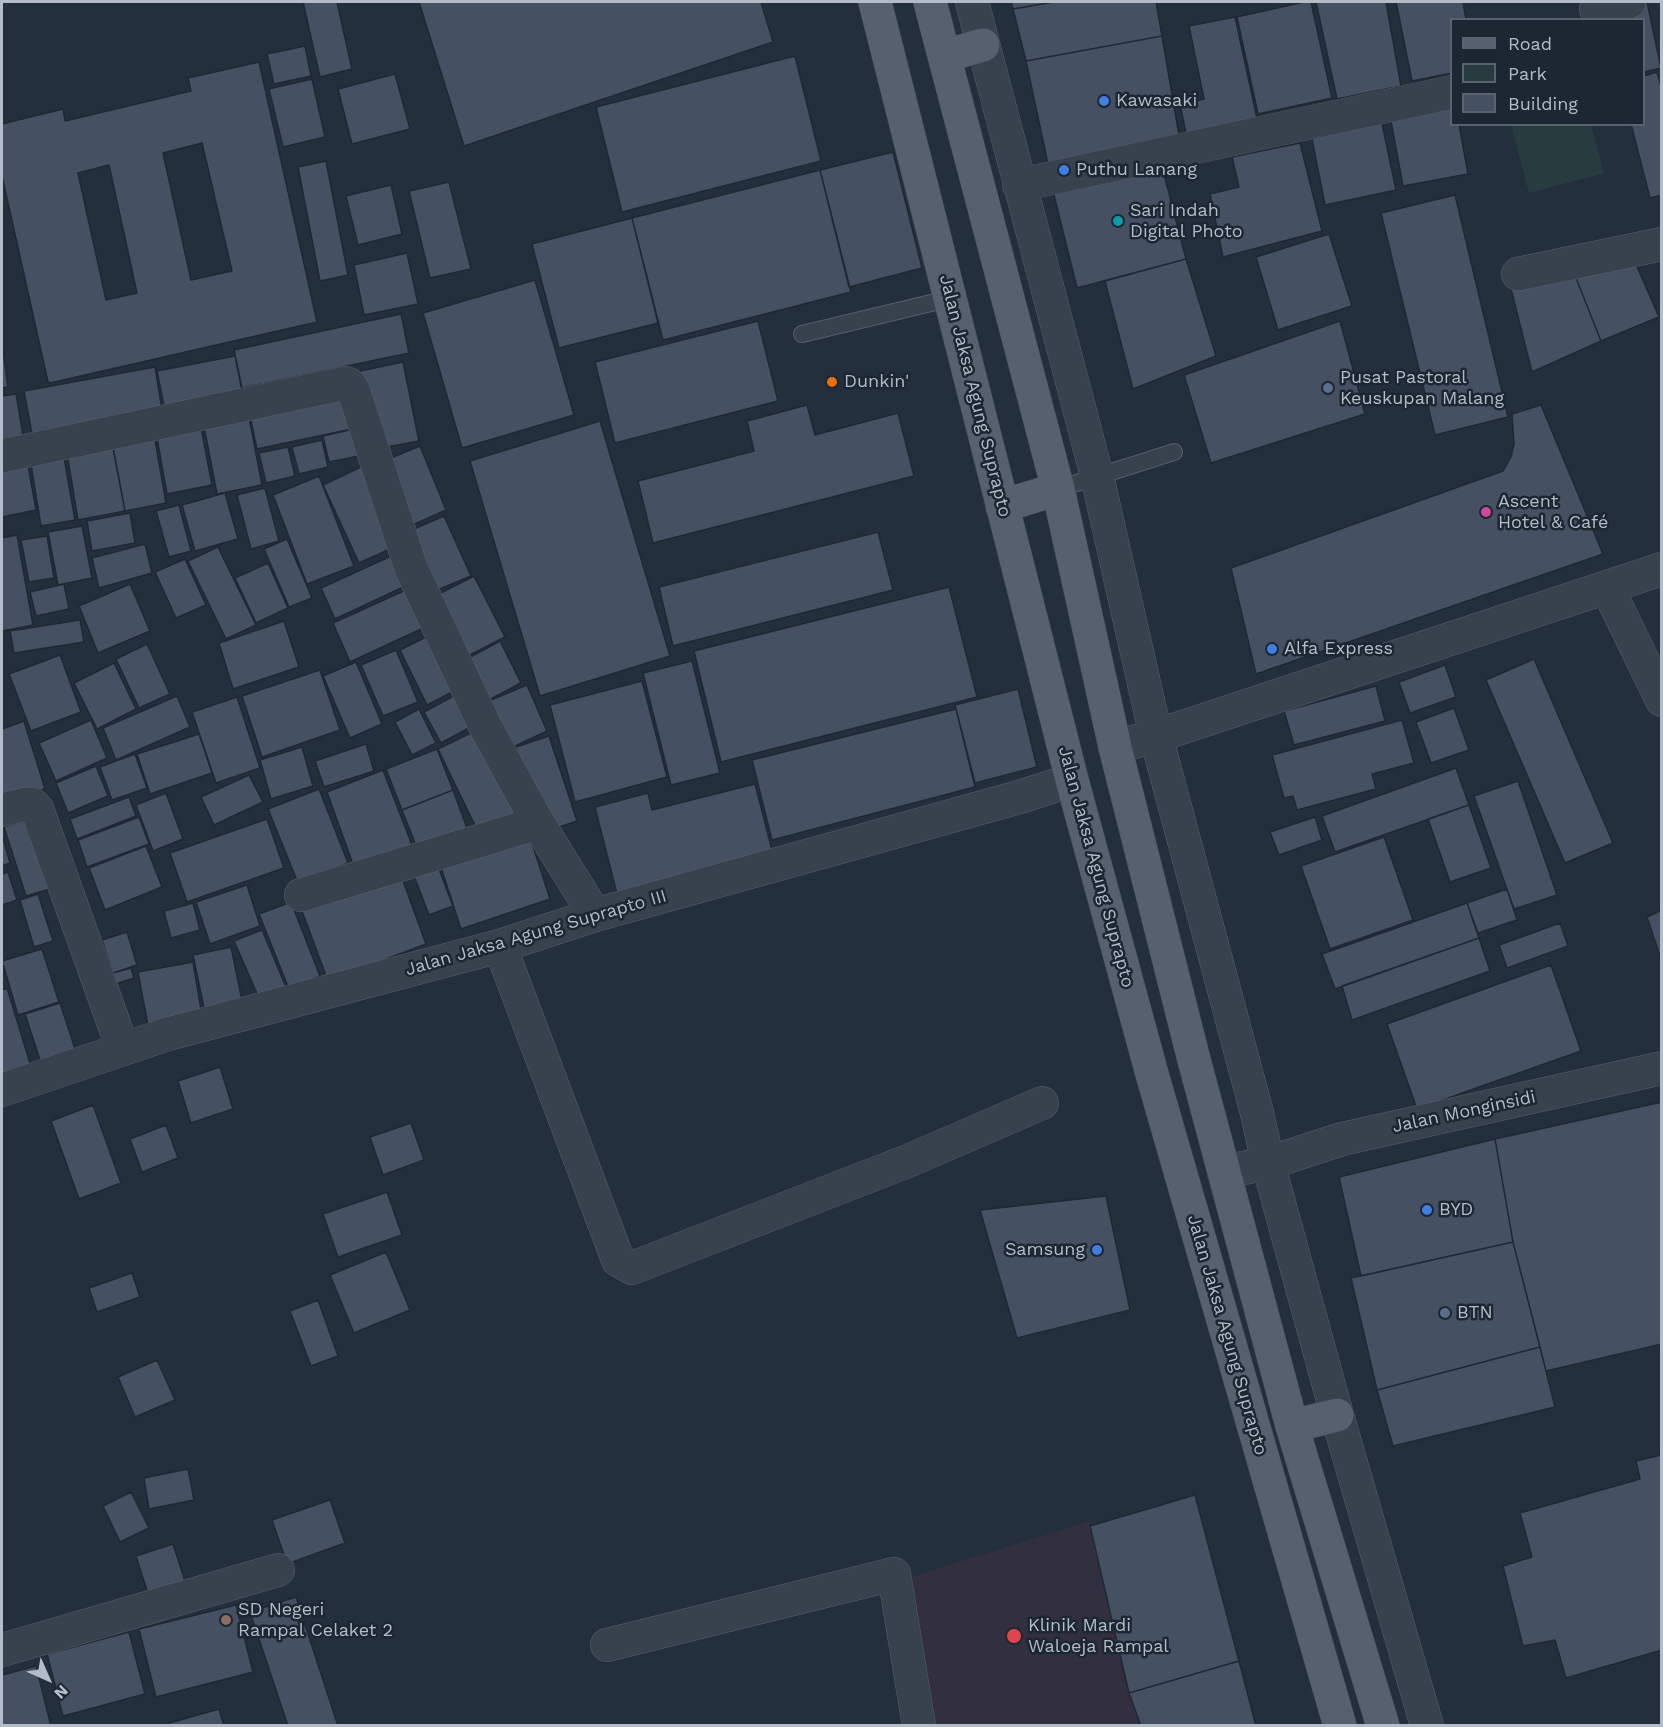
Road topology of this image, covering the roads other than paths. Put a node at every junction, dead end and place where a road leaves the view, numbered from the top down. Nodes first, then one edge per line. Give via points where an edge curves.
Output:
1 (875, 2) edge
2 (930, 2) edge
3 (972, 2) edge
4 (1629, 2) edge
5 (1596, 9) dead end
6 (983, 45) junction
7 (944, 56) junction
8 (1450, 92) edge
9 (1019, 184) junction
10 (1662, 244) edge
11 (1518, 274) dead end
12 (952, 298) junction
13 (802, 333) dead end
14 (1174, 452) dead end
15 (2, 456) edge
16 (1097, 476) junction
17 (1058, 489) junction
18 (1002, 506) junction
19 (1662, 569) edge
20 (1607, 587) junction
21 (1662, 700) edge
22 (1156, 735) junction
23 (1115, 747) junction
24 (1072, 780) junction
25 (2, 810) edge
26 (538, 823) junction
27 (301, 895) dead end
28 (595, 915) junction
29 (500, 946) junction
30 (123, 1049) junction
31 (1662, 1068) edge
32 (2, 1090) edge
33 (1042, 1103) dead end
34 (1268, 1163) junction
35 (1224, 1172) junction
36 (1337, 1415) junction
37 (1292, 1426) junction
38 (278, 1570) dead end
39 (607, 1645) dead end
40 (2, 1650) edge
41 (919, 1725) edge
42 (1340, 1725) edge
43 (1383, 1725) edge
44 (1427, 1725) edge

1 - 12 main road, Jalan Jaksa Agung Suprapto
2 - 7 main road, Jalan Jaksa Agung Suprapto
3 - 6 street
4 - 5 street
6 - 7 main road
6 - 9 street
7 - 17 main road, Jalan Jaksa Agung Suprapto
8 - 9 street
9 - 16 street
10 - 11 street
12 - 13 lane
12 - 18 main road, Jalan Jaksa Agung Suprapto
14 - 16 lane
15 - 26 street via 350,385 411,568 485,726
16 - 17 lane
16 - 22 street
17 - 18 main road
17 - 23 main road, Jalan Jaksa Agung Suprapto
18 - 24 main road, Jalan Jaksa Agung Suprapto
19 - 20 street
20 - 21 street
20 - 22 street
22 - 23 street
22 - 34 street
23 - 35 main road, Jalan Jaksa Agung Suprapto
24 - 28 street, Jalan Jaksa Agung Suprapto III
24 - 42 main road, Jalan Jaksa Agung Suprapto via 1152,1074
25 - 30 street via 26,804 37,809
26 - 27 street
26 - 28 street
28 - 29 street, Jalan Jaksa Agung Suprapto III
29 - 30 street, Jalan Jaksa Agung Suprapto III
29 - 33 street via 618,1260 632,1268 908,1161
30 - 32 street, Jalan Jaksa Agung Suprapto III
31 - 34 street, Jalan Monginsidi via 1342,1139
34 - 35 street, Jalan Monginsidi
34 - 36 street
35 - 37 main road, Jalan Jaksa Agung Suprapto
36 - 37 main road
36 - 44 street
37 - 43 main road, Jalan Jaksa Agung Suprapto
38 - 40 street
39 - 41 street via 894,1574

